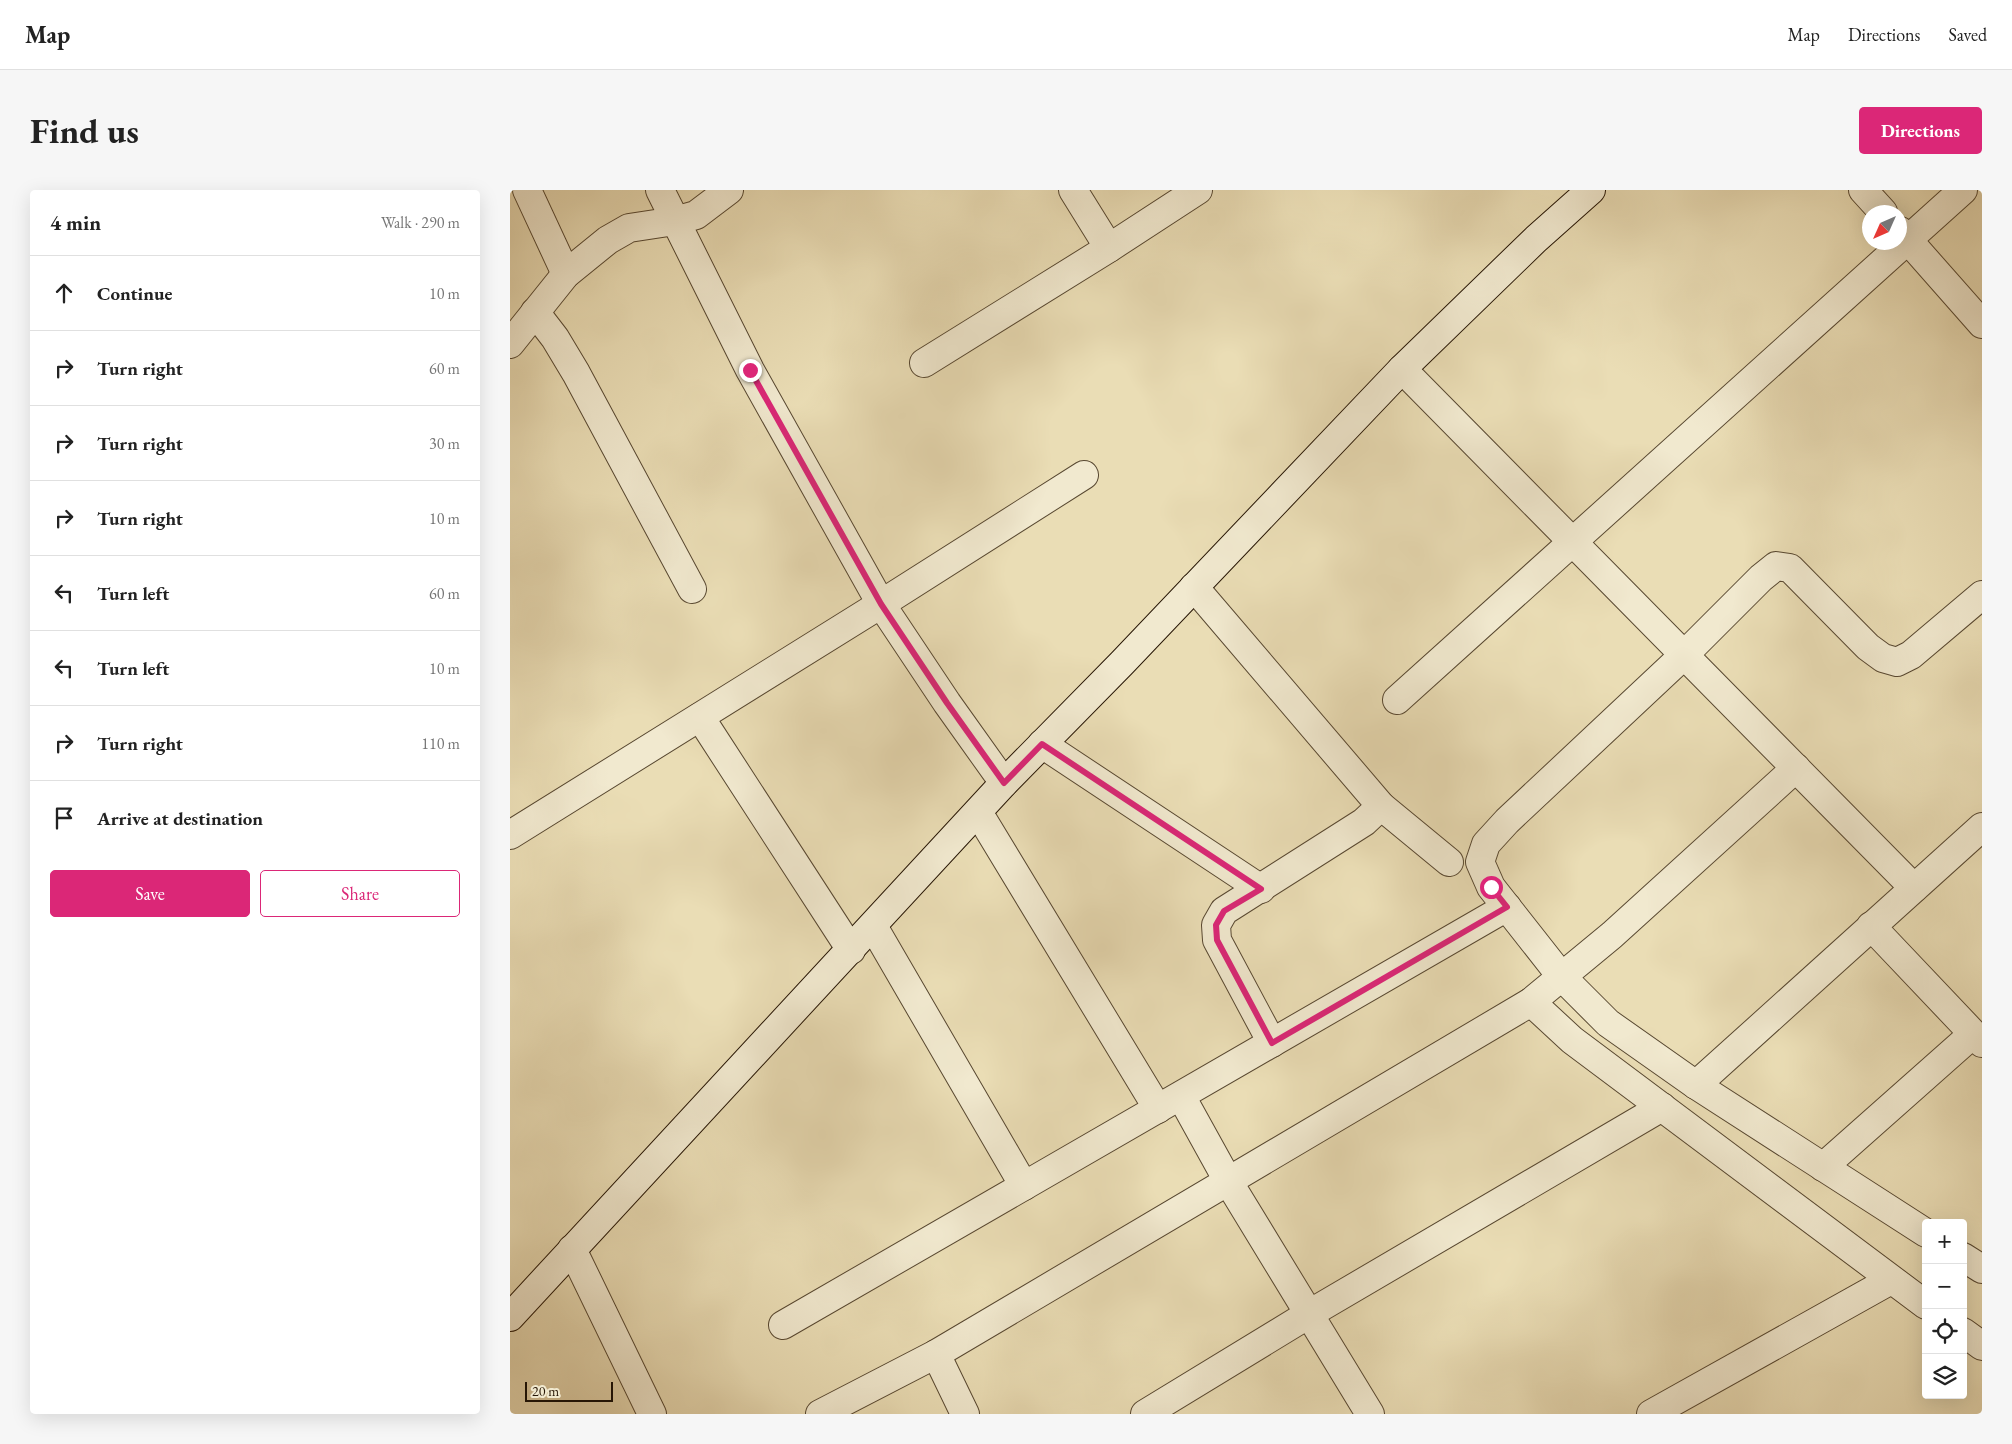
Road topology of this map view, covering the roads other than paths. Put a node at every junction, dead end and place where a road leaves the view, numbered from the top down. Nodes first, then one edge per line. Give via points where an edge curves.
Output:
1 (527, 190) edge
2 (660, 190) edge
3 (729, 190) edge
4 (1073, 190) edge
5 (1198, 190) edge
6 (1591, 190) edge
7 (1863, 190) edge
8 (1963, 190) edge
9 (1877, 205) edge
10 (676, 221) junction
11 (1907, 234) edge
12 (1907, 239) edge
13 (1109, 248) junction
14 (1889, 250) edge
15 (566, 274) junction
16 (535, 312) junction
17 (1982, 324) edge
18 (510, 344) edge
19 (924, 363) dead end
20 (1402, 369) junction
21 (1084, 475) dead end
22 (1573, 542) junction
23 (1194, 587) junction
24 (692, 589) dead end
25 (1982, 595) edge
26 (881, 604) junction
27 (1684, 655) junction
28 (1397, 700) dead end
29 (700, 717) junction
30 (1042, 744) junction
31 (1796, 768) junction
32 (1004, 783) junction
33 (1381, 806) junction
34 (978, 812) junction
35 (1982, 827) edge
36 (510, 835) edge
37 (1449, 862) dead end
38 (1914, 888) junction
39 (1261, 889) junction
40 (1507, 907) junction
41 (873, 926) junction
42 (1871, 926) junction
43 (852, 950) junction
44 (1561, 976) junction
45 (1531, 1002) junction
46 (1978, 1038) edge
47 (1272, 1043) junction
48 (1696, 1085) junction
49 (1181, 1096) junction
50 (1662, 1107) junction
51 (1158, 1109) junction
52 (1823, 1167) junction
53 (1228, 1181) junction
54 (1024, 1186) junction
55 (1922, 1230) edge
56 (572, 1249) junction
57 (1967, 1260) edge
58 (1982, 1269) edge
59 (1891, 1280) junction
60 (1922, 1302) edge
61 (1309, 1314) junction
62 (510, 1317) edge
63 (783, 1325) dead end
64 (1967, 1335) edge
65 (1982, 1346) edge
66 (936, 1354) junction
67 (652, 1414) edge
68 (820, 1414) edge
69 (965, 1414) edge
70 (1146, 1414) edge
71 (1370, 1414) edge
72 (1650, 1414) edge

1 - 15 street
2 - 10 street
3 - 10 street via 696,215
4 - 13 street
5 - 13 street
6 - 20 street
7 - 9 street
8 - 11 street
10 - 15 street via 629,228 608,240
10 - 26 street via 750,370
12 - 17 street
13 - 19 street
14 - 22 street
15 - 16 street
16 - 18 street
16 - 24 street via 576,373
20 - 22 street
20 - 23 street
21 - 26 street
22 - 27 street
22 - 28 street
23 - 30 street
23 - 33 street
25 - 27 street via 1911,655 1897,662 1883,658 1868,647 1790,568 1776,566
26 - 29 street
26 - 32 street
27 - 31 street
27 - 40 street via 1486,844 1480,862 1491,887
29 - 36 street
29 - 43 street
30 - 32 street
30 - 39 street
31 - 38 street
31 - 44 street
32 - 34 street
33 - 37 street
33 - 39 street via 1364,822
34 - 41 street
34 - 51 street
35 - 38 street
38 - 42 street
39 - 47 street via 1224,911 1216,925 1217,940
40 - 44 street
40 - 47 street
41 - 43 street
41 - 54 street
42 - 46 street
42 - 48 street
43 - 56 street
44 - 45 street
44 - 48 street via 1608,1023
45 - 50 street via 1572,1040
45 - 53 street
46 - 52 street
47 - 49 street
48 - 52 street
49 - 51 street
49 - 53 street
50 - 59 street
50 - 61 street
51 - 54 street
52 - 55 street
53 - 61 street
53 - 66 street
54 - 63 street
56 - 62 street
56 - 67 street
57 - 58 street
59 - 60 street
59 - 72 street
61 - 70 street
61 - 71 street
64 - 65 street
66 - 68 street
66 - 69 street

